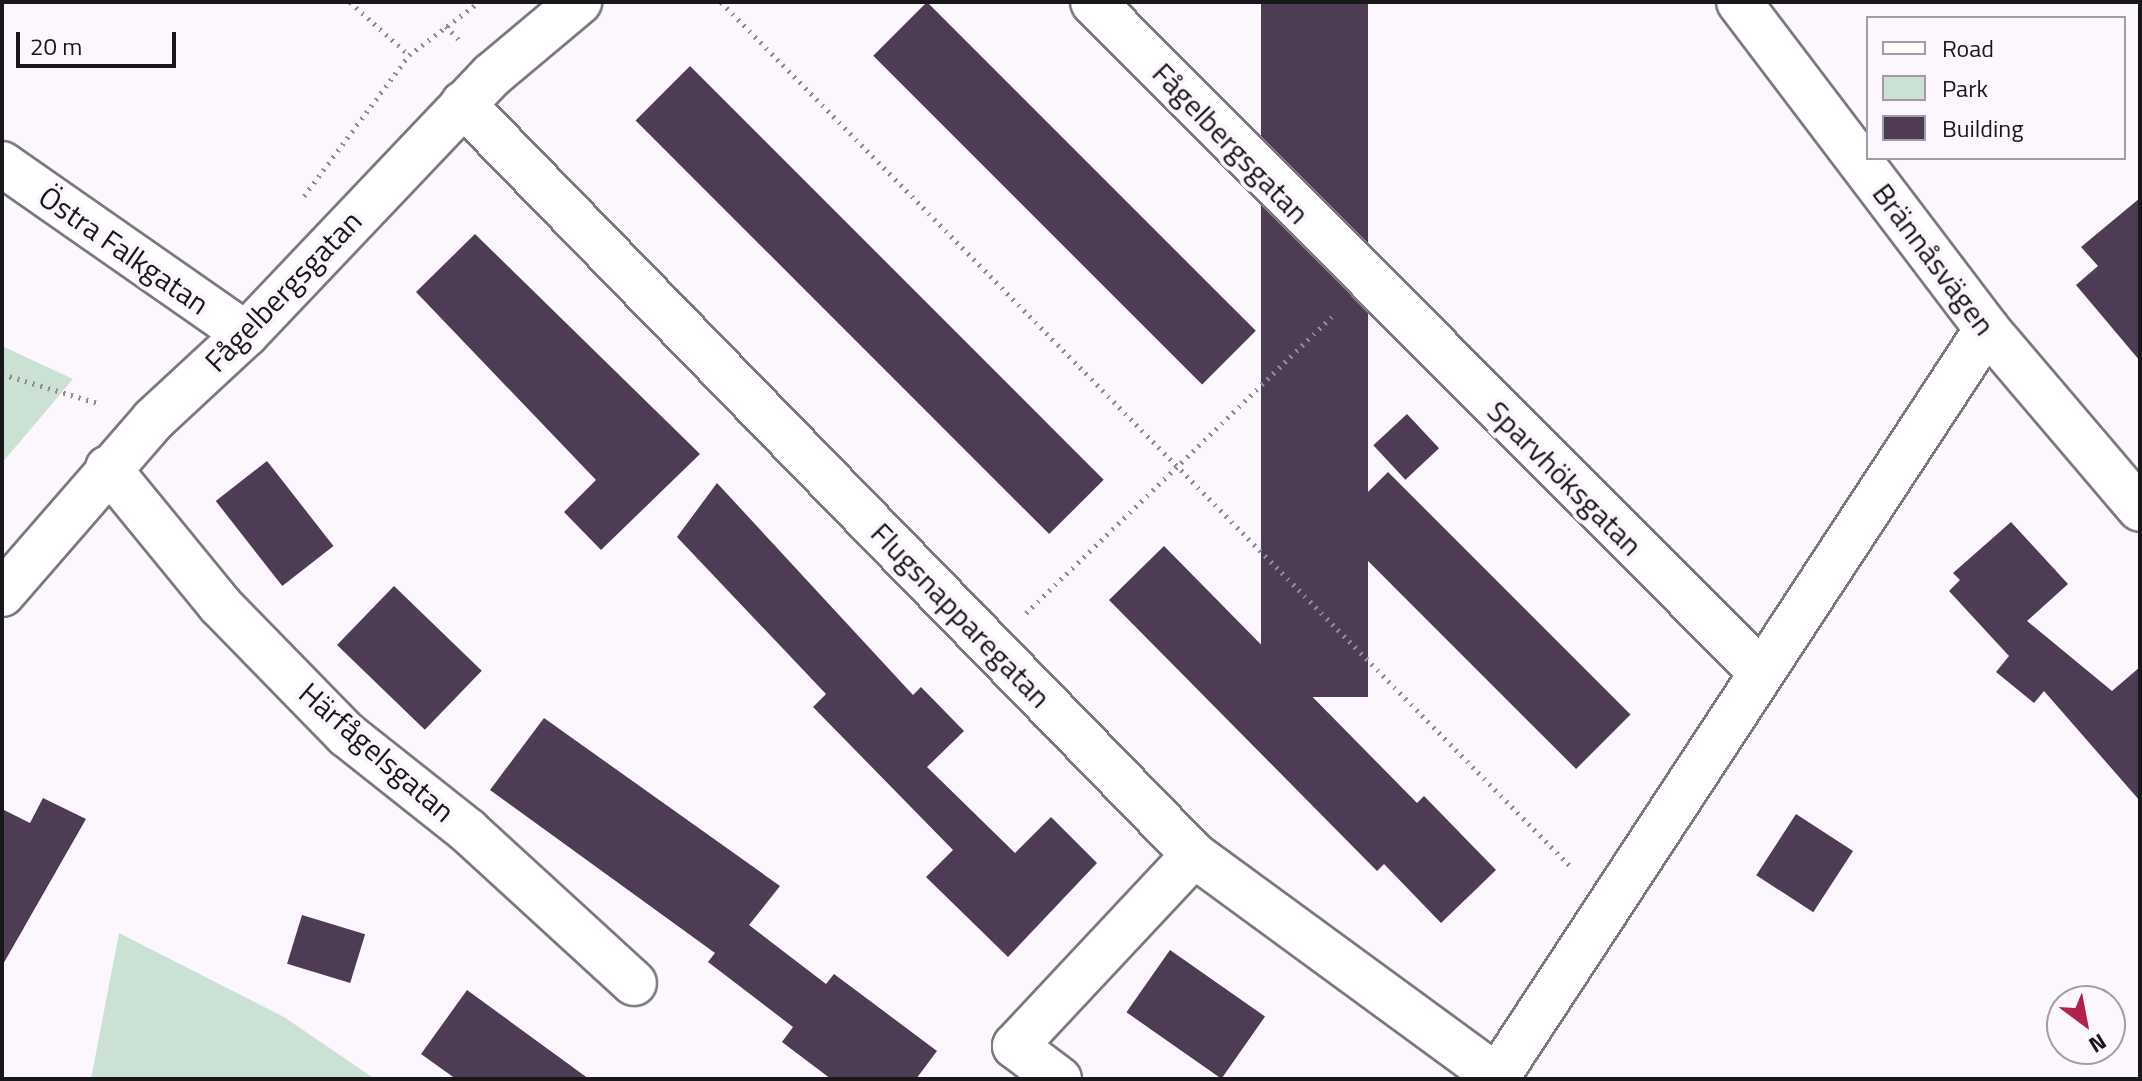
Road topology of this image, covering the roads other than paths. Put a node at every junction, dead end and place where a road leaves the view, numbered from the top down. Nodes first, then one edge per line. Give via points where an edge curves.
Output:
1 (579, 2) edge
2 (1093, 2) edge
3 (1739, 2) edge
4 (463, 104) junction
5 (2, 164) edge
6 (1368, 284) joint
7 (1987, 329) junction
8 (246, 334) junction
9 (108, 468) junction
10 (2140, 509) edge
11 (2, 594) edge
12 (1761, 672) junction
13 (1194, 855) junction
14 (634, 983) dead end
15 (1499, 1078) edge
16 (1059, 1079) edge

1 - 4 street, Fågelbergsgatan
2 - 6 street, Fågelbergsgatan
3 - 7 street, Brännåsvägen
4 - 8 street, Fågelbergsgatan
4 - 13 street, Flugsnapparegatan
5 - 8 street, Östra Falkgatan
6 - 12 street, Sparvhöksgatan
7 - 10 street, Brännåsvägen
7 - 12 street
8 - 9 street, Fågelbergsgatan
9 - 11 street, Fågelbergsgatan
9 - 14 street, Härfågelsgatan via 220,605 347,735 468,831
12 - 15 street
13 - 15 street, Flugsnapparegatan
13 - 16 street via 1015,1046

